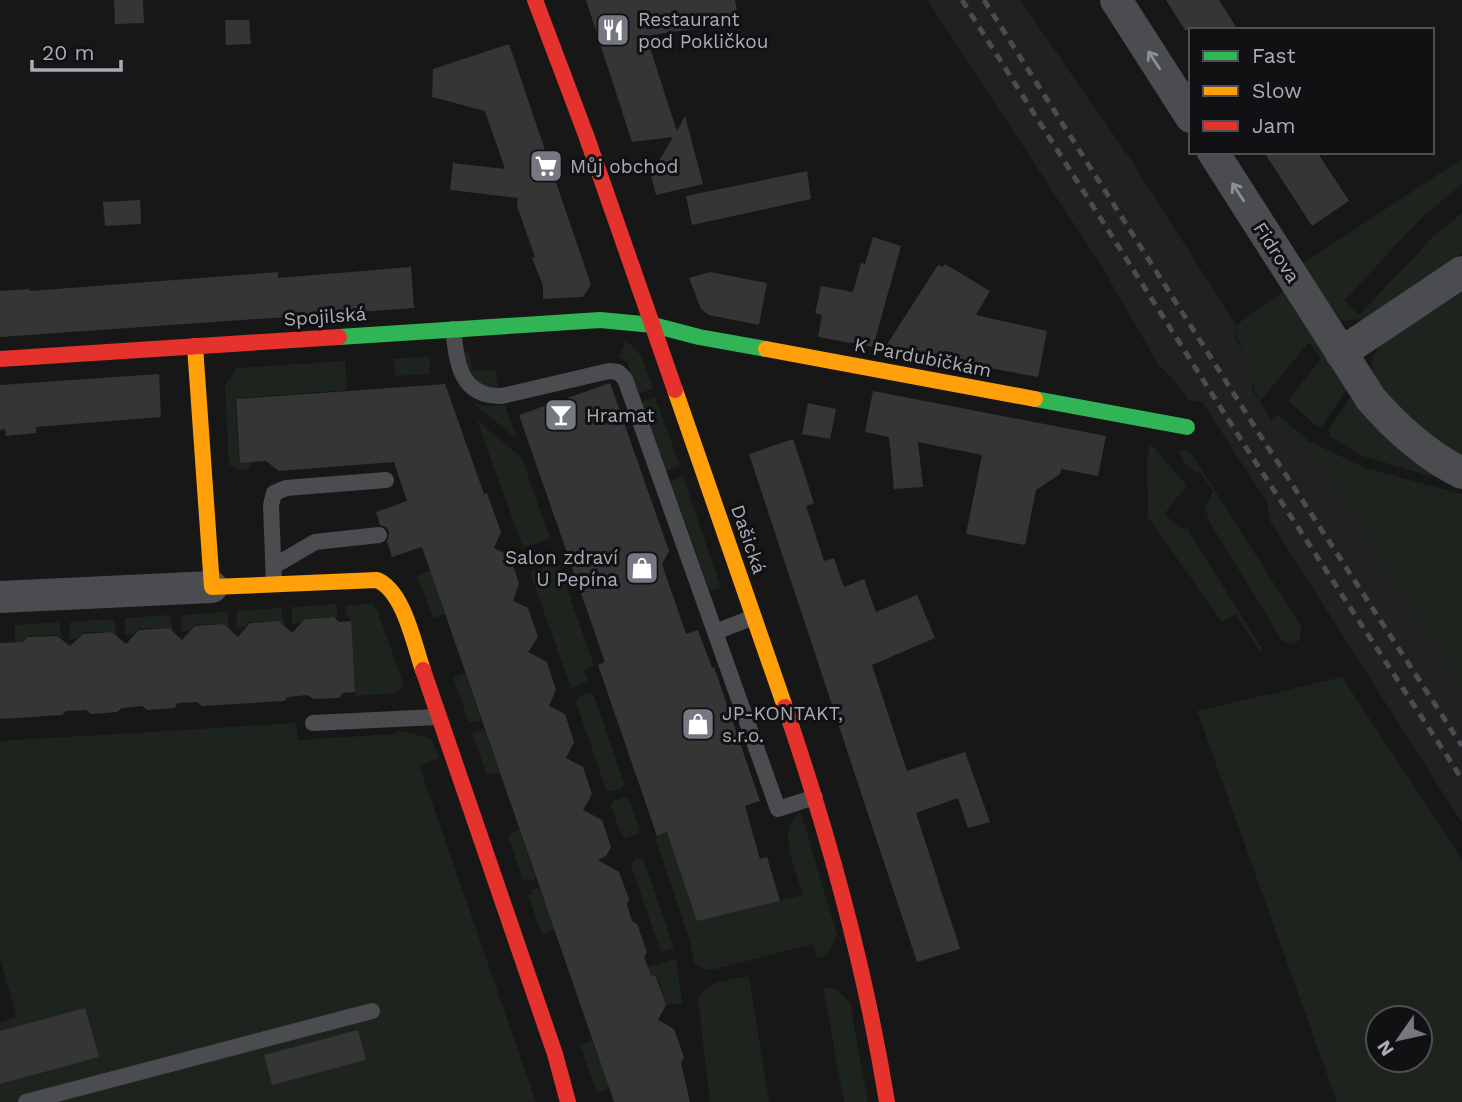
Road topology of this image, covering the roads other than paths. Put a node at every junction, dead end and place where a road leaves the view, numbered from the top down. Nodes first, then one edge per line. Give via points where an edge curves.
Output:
1 (535, 0) edge
2 (1116, 0) edge
3 (1189, 114) edge
4 (1214, 154) edge
5 (1462, 272) edge
6 (653, 326) junction
7 (453, 329) junction
8 (195, 346) junction
9 (1341, 352) junction
10 (0, 359) edge
11 (1187, 427) dead end
12 (1462, 473) edge
13 (386, 480) dead end
14 (379, 535) dead end
15 (274, 566) junction
16 (274, 584) junction
17 (212, 587) junction
18 (0, 597) edge
19 (754, 617) junction
20 (715, 632) junction
21 (437, 717) junction
22 (313, 723) dead end
23 (815, 797) junction
24 (372, 1011) dead end
25 (26, 1102) edge
26 (568, 1102) edge
27 (887, 1102) edge

1 - 6 street, Dašická
3 -> 2 street
9 -> 4 street, Fidrova
5 - 9 street
6 - 7 street, Spojilská via 600,320
6 - 11 street, K Pardubičkám
6 - 19 street, Dašická
7 - 8 street, Spojilská
7 - 20 lane via 465,380 484,396 610,372 625,379
8 - 10 street, Spojilská
8 - 17 street
9 - 12 street, Fidrova via 1390,421 1426,452
13 - 15 lane via 286,488 274,493
14 - 15 lane via 315,542
15 - 16 lane
16 - 17 street
16 - 21 street via 370,579 390,587
17 - 18 street
19 - 20 lane
19 - 23 street, Dašická
20 - 23 lane via 778,809
21 - 22 lane
21 - 26 street
23 - 27 street, Dašická via 862,963
24 - 25 lane

